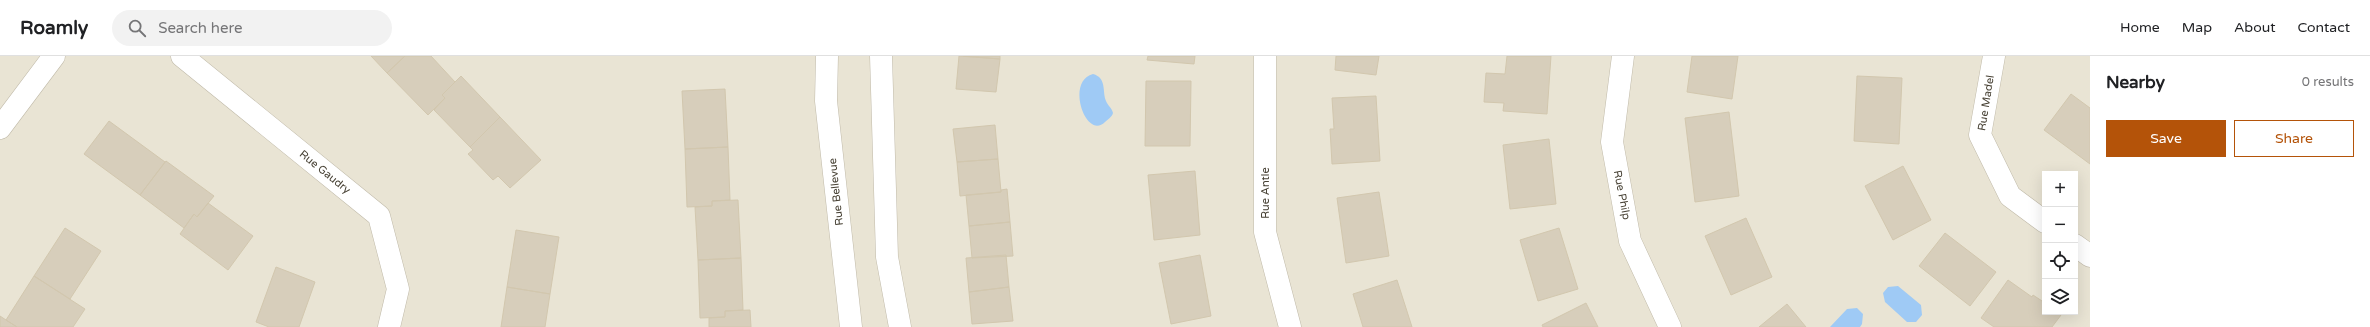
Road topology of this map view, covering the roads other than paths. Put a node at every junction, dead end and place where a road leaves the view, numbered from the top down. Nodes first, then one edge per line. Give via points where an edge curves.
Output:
1 (54, 56) edge
2 (182, 56) edge
3 (827, 56) edge
4 (881, 56) edge
5 (1265, 56) edge
6 (1623, 56) edge
7 (1994, 56) edge
8 (0, 128) edge
9 (2042, 220) edge
10 (2078, 247) edge
11 (2090, 256) edge
12 (389, 327) edge
13 (851, 327) edge
14 (900, 327) edge
15 (1290, 327) edge
16 (1670, 327) edge

1 - 8 street
2 - 12 street, Rue Gaudry via 379,216 398,289
3 - 13 street, Rue Bellevue via 826,101
4 - 14 street via 887,256
5 - 15 street, Rue Antle via 1265,232
6 - 16 street, Rue Philp via 1612,142 1630,241
7 - 9 street, Rue Madel via 1980,135 2010,196
10 - 11 street

